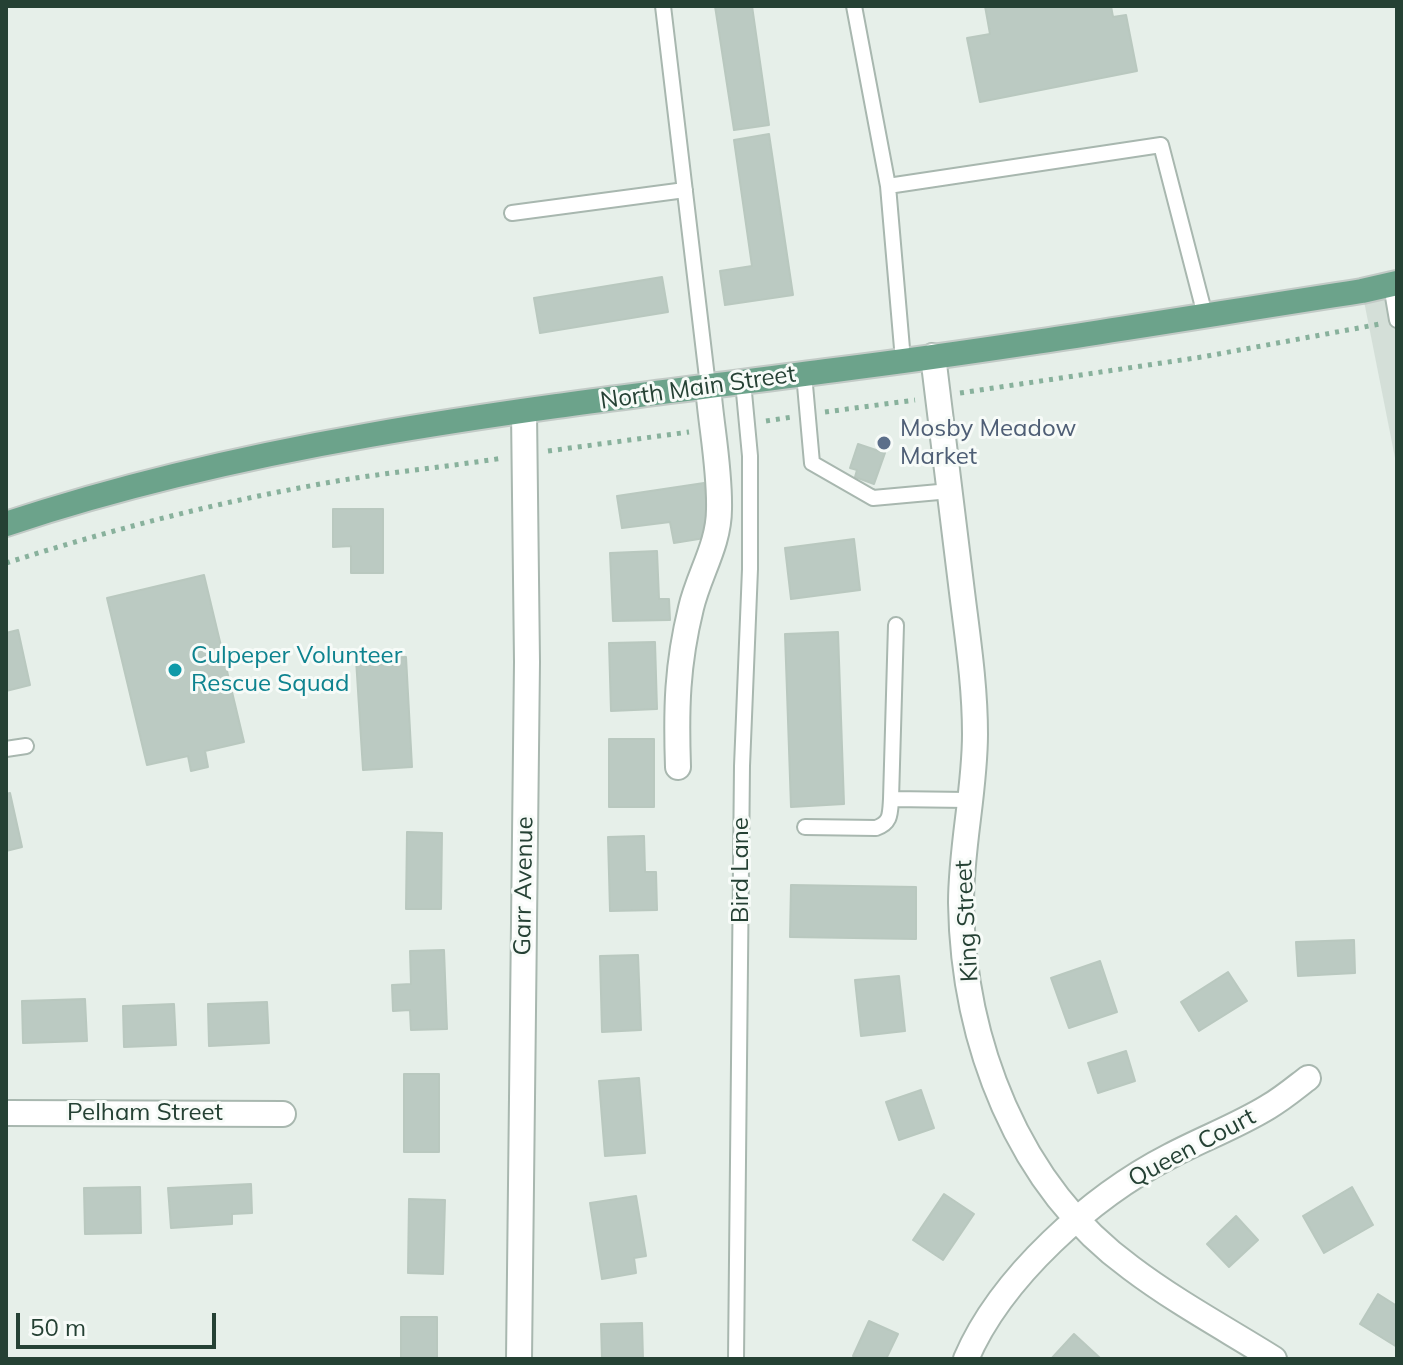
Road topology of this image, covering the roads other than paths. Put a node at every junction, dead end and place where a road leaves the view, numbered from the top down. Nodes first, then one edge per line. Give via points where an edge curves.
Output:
1 (663, 6) edge
2 (854, 6) edge
3 (888, 186) junction
4 (685, 190) junction
5 (512, 213) dead end
6 (1394, 284) edge
7 (1205, 315) junction
8 (1397, 320) edge
9 (933, 356) junction
10 (903, 360) junction
11 (804, 374) junction
12 (743, 382) junction
13 (708, 386) junction
14 (524, 412) junction
15 (950, 491) junction
16 (6, 524) edge
17 (896, 625) dead end
18 (26, 746) dead end
19 (6, 749) edge
20 (678, 767) dead end
21 (891, 799) junction
22 (968, 800) junction
23 (805, 827) dead end
24 (1308, 1078) dead end
25 (6, 1113) edge
26 (283, 1114) dead end
27 (1077, 1220) junction
28 (519, 1359) edge
29 (736, 1359) edge
30 (966, 1359) edge
31 (1274, 1359) edge

1 - 4 lane
2 - 3 lane
3 - 7 lane via 1161,145
3 - 10 lane
4 - 5 lane
4 - 13 lane
6 - 7 main road, North Main Street
6 - 8 lane
7 - 9 main road, North Main Street
9 - 10 main road, North Main Street
9 - 15 street, King Street
10 - 11 main road, North Main Street
11 - 12 main road, North Main Street
11 - 15 lane via 812,463 873,498
12 - 13 main road, North Main Street
12 - 29 lane, Bird Lane via 750,456 750,569 742,766
13 - 14 main road, North Main Street
13 - 20 street via 719,509 713,549 680,656
14 - 16 main road, North Main Street via 273,453
14 - 28 street, Garr Avenue via 527,662
15 - 22 street, King Street via 973,666 975,737
17 - 21 lane
18 - 19 lane
21 - 22 lane
21 - 23 lane via 890,819 876,828
22 - 27 street, King Street via 961,904 976,1024 1014,1131
24 - 27 street, Queen Court via 1269,1107 1146,1170
25 - 26 street, Pelham Street
27 - 30 street, Queen Court via 1026,1269
27 - 31 street, King Street via 1131,1269

